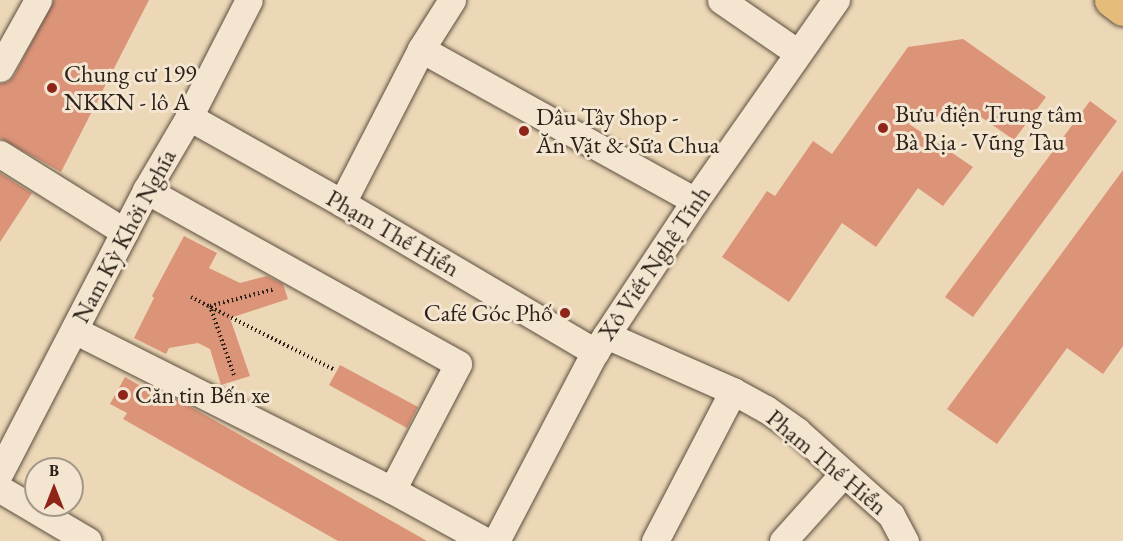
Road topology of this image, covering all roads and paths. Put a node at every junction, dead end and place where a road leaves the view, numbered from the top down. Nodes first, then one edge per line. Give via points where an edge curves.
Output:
1 (38, 0) edge
2 (249, 0) edge
3 (452, 0) edge
4 (722, 0) edge
5 (836, 0) edge
6 (1111, 0) edge
7 (1123, 9) edge
8 (421, 49) junction
9 (798, 53) junction
10 (0, 68) edge
11 (189, 117) junction
12 (0, 154) edge
13 (146, 190) junction
14 (695, 201) junction
15 (342, 202) junction
16 (125, 232) junction
17 (275, 289) dead end
18 (191, 297) dead end
19 (210, 306) junction
20 (74, 330) junction
21 (601, 344) junction
22 (334, 370) dead end
23 (234, 375) dead end
24 (733, 391) junction
25 (0, 472) edge
26 (844, 472) junction
27 (0, 489) edge
28 (392, 490) junction
29 (88, 541) edge
30 (485, 541) edge
31 (496, 541) edge
32 (656, 541) edge
33 (783, 541) edge
34 (905, 541) edge

1 - 10 street
2 - 11 street, Nam Kỳ Khởi Nghĩa
3 - 8 street
4 - 9 street
5 - 9 street, Xô Viết Nghệ Tĩnh
6 - 7 main road
8 - 14 street
8 - 15 street
9 - 14 street, Xô Viết Nghệ Tĩnh
11 - 13 street, Nam Kỳ Khởi Nghĩa
11 - 15 street, Phạm Thế Hiển
12 - 16 street
13 - 16 street, Nam Kỳ Khởi Nghĩa
13 - 28 street via 458,364
14 - 21 street, Xô Viết Nghệ Tĩnh
15 - 21 street, Phạm Thế Hiển
16 - 20 street, Nam Kỳ Khởi Nghĩa
17 - 19 path
18 - 19 path
19 - 22 path
19 - 23 path
20 - 25 street, Nam Kỳ Khởi Nghĩa
20 - 28 street
21 - 24 street, Phạm Thế Hiển
21 - 31 street, Xô Viết Nghệ Tĩnh
24 - 26 street, Phạm Thế Hiển via 796,431
24 - 32 street
26 - 33 street
26 - 34 street, Phạm Thế Hiển via 891,514
27 - 29 street
28 - 30 street

